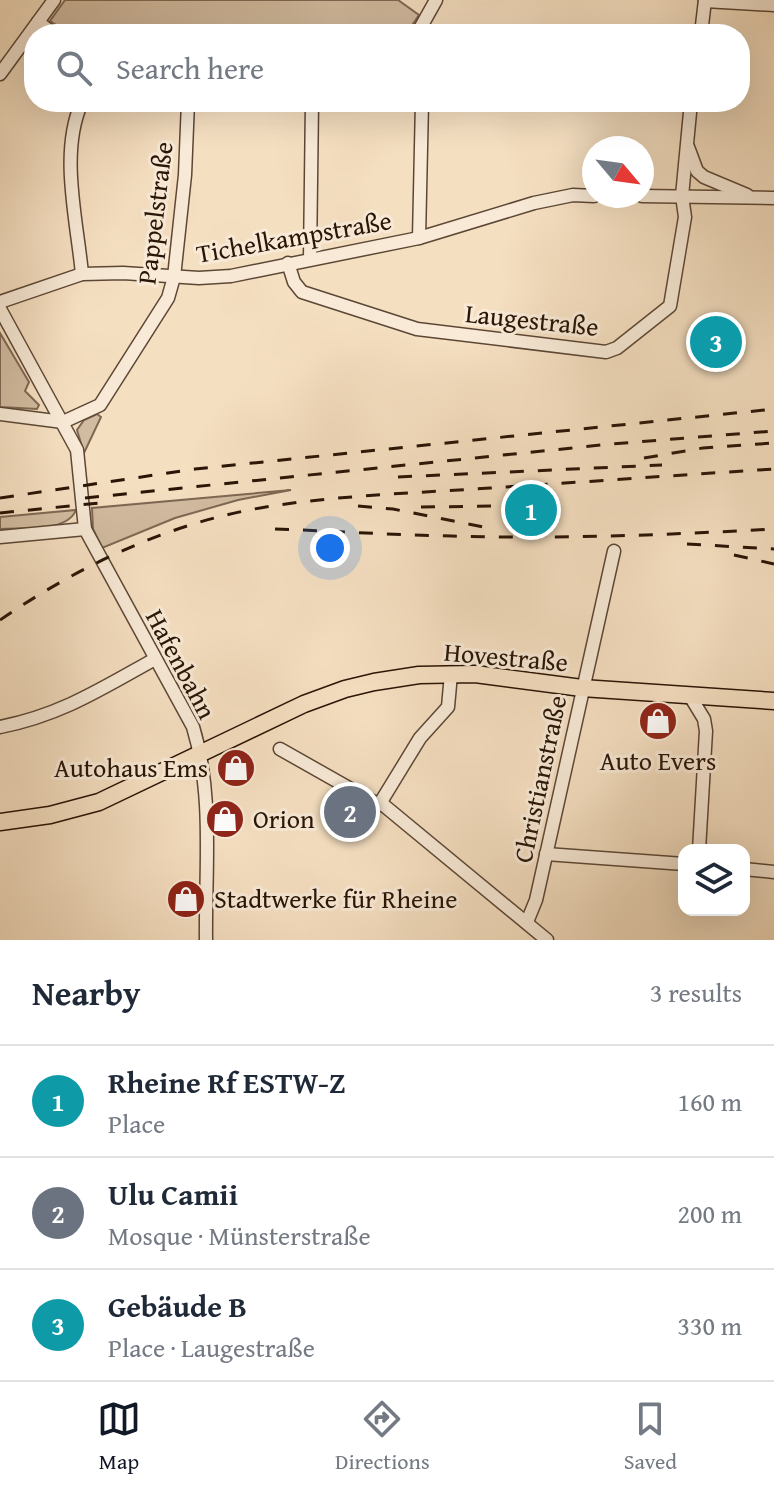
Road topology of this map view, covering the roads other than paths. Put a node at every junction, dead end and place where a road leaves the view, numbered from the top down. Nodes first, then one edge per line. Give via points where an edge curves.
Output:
1 (54, 0) edge
2 (436, 0) edge
3 (705, 1) edge
4 (774, 5) edge
5 (38, 22) joint
6 (41, 24) edge
7 (423, 24) edge
8 (702, 24) edge
9 (24, 41) edge
10 (0, 74) edge
11 (78, 112) edge
12 (188, 112) edge
13 (312, 112) edge
14 (422, 112) edge
15 (690, 112) edge
16 (687, 144) junction
17 (582, 195) edge
18 (654, 196) edge
19 (682, 196) junction
20 (754, 198) junction
21 (774, 198) edge
22 (419, 238) junction
23 (310, 259) junction
24 (288, 263) junction
25 (82, 274) junction
26 (174, 277) junction
27 (0, 302) edge
28 (0, 309) edge
29 (0, 414) edge
30 (63, 422) junction
31 (85, 529) junction
32 (0, 537) edge
33 (614, 551) dead end
34 (155, 659) junction
35 (451, 674) junction
36 (582, 688) junction
37 (690, 696) junction
38 (774, 701) edge
39 (0, 727) edge
40 (280, 749) dead end
41 (201, 755) junction
42 (380, 804) junction
43 (0, 822) edge
44 (699, 844) edge
45 (546, 854) junction
46 (678, 864) edge
47 (750, 870) edge
48 (774, 872) edge
49 (527, 922) junction
50 (206, 940) edge
51 (547, 940) edge

1 - 5 street
2 - 7 street
3 - 4 street
3 - 8 street
5 - 6 street
9 - 10 street
11 - 25 street via 70,149
12 - 26 street, Pappelstraße
13 - 23 street
14 - 22 street
15 - 16 street, Laugestraße
16 - 19 street, Laugestraße
16 - 20 street via 704,177
17 - 22 street, Tichelkampstraße via 534,203
18 - 19 street
19 - 20 street
19 - 24 street, Laugestraße via 685,217 670,306 606,352 417,329 302,292
20 - 21 street
22 - 23 street, Tichelkampstraße
23 - 24 street, Tichelkampstraße
24 - 26 street, Tichelkampstraße via 231,276
25 - 26 street, Tichelkampstraße
25 - 27 street, Tichelkampstraße
26 - 30 street, Pappelstraße via 168,298 100,405
28 - 30 street, Hafenbahn
29 - 30 street
30 - 31 street, Hafenbahn via 77,450
31 - 32 street
31 - 34 street, Hafenbahn
33 - 36 street, Christianstraße
34 - 39 street via 67,708
34 - 41 street, Hafenbahn via 193,727
35 - 36 main road, Hovestraße
35 - 41 main road, Hovestraße via 374,682 333,693
35 - 42 street via 448,707 420,738
36 - 37 main road, Hovestraße
36 - 45 street, Christianstraße
37 - 38 main road, Hovestraße
37 - 44 street via 706,731
40 - 42 street
41 - 43 main road, Hovestraße via 99,802
41 - 50 street, Hafenbahn via 207,812
42 - 49 street
45 - 46 street
45 - 49 street, Christianstraße
47 - 48 street
49 - 51 street

